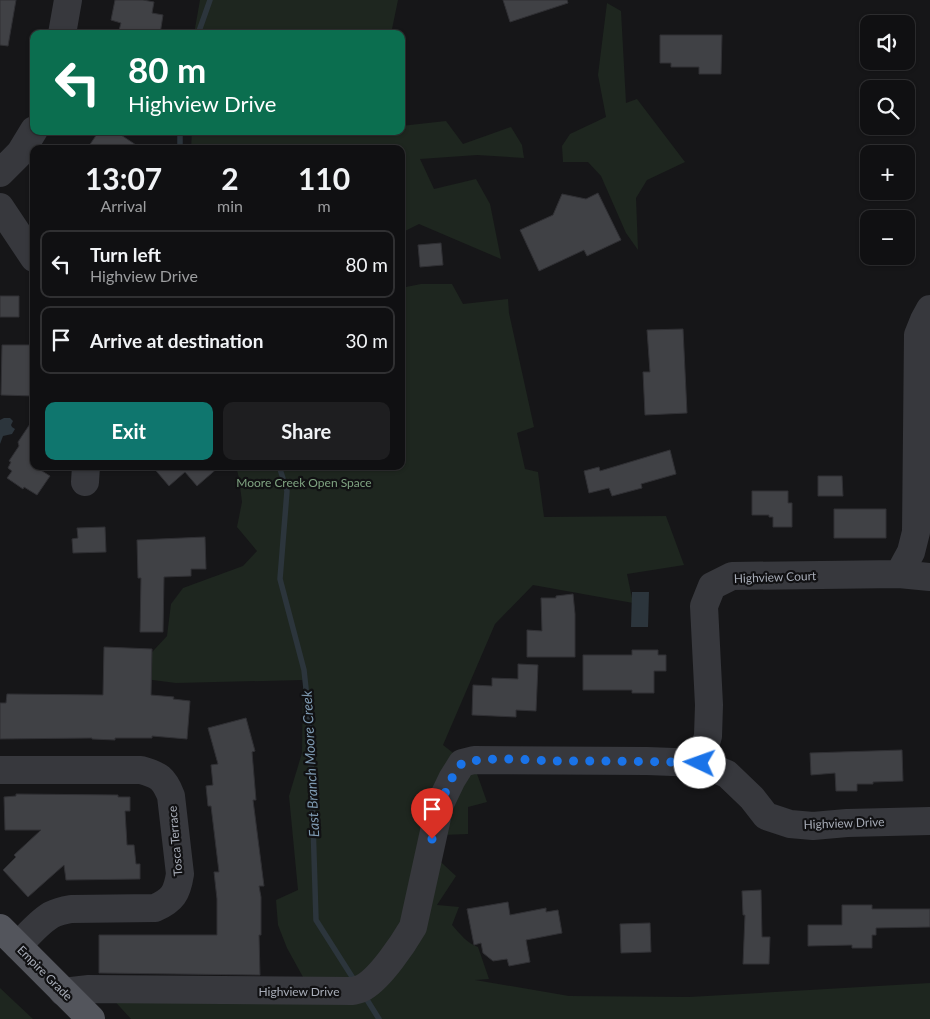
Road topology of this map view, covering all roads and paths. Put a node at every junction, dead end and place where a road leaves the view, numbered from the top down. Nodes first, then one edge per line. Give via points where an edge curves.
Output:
1 (68, 0) edge
2 (63, 30) edge
3 (31, 135) edge
4 (0, 173) edge
5 (0, 207) edge
6 (30, 252) edge
7 (930, 308) edge
8 (899, 574) junction
9 (930, 577) edge
10 (700, 763) junction
11 (0, 770) edge
12 (930, 821) edge
13 (9, 937) edge
14 (63, 992) junction
15 (91, 1019) edge

1 - 2 street
3 - 4 street via 20,153
5 - 6 street
7 - 8 street via 918,335 916,532 911,552
8 - 9 street, Highview Court
8 - 10 street, Highview Court via 732,576 712,586 704,606 710,705 708,736
10 - 12 street, Highview Drive via 726,774 766,816 790,824 814,826
10 - 14 street, Highview Drive via 494,760 462,763 440,804 412,927 378,976 353,991 88,989
11 - 13 street, Tosca Terrace via 141,770 156,774 172,796 180,874 174,895 155,908 71,909 51,915 34,929
13 - 14 main road, Empire Grade
14 - 15 main road, Empire Grade

